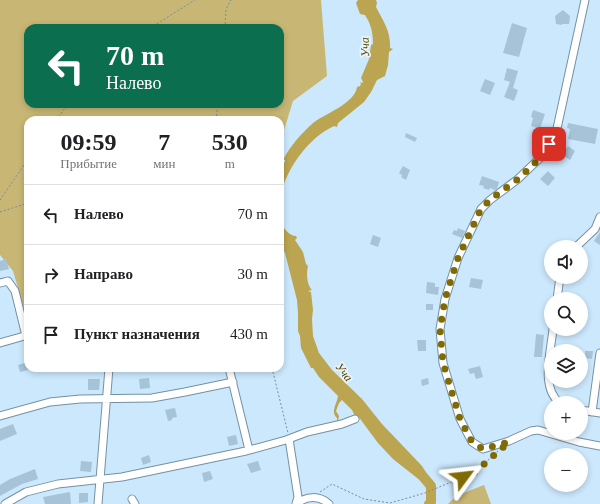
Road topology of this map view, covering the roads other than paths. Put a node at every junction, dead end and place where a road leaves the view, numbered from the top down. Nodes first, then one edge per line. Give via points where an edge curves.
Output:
1 (584, 0) edge
2 (600, 217) edge
3 (583, 240) edge
4 (0, 283) edge
5 (24, 324) edge
6 (24, 336) edge
7 (553, 336) edge
8 (0, 343) edge
9 (600, 353) edge
10 (109, 372) edge
11 (230, 372) edge
12 (233, 382) junction
13 (554, 396) edge
14 (107, 400) junction
15 (596, 412) edge
16 (0, 416) edge
17 (355, 419) dead end
18 (289, 439) junction
19 (600, 446) edge
20 (249, 450) junction
21 (100, 479) junction
22 (5, 504) edge
23 (98, 504) edge
24 (296, 504) edge
25 (329, 504) edge

1 - 19 street via 556,132 542,156 481,209 458,258 445,299 440,329 443,363 460,419 472,442 483,449 538,430
2 - 3 street via 595,229
4 - 5 street via 8,281 15,291
6 - 8 street
7 - 13 street via 548,380
9 - 15 street
10 - 14 street
11 - 12 street
12 - 14 street via 152,398
12 - 20 street
14 - 16 street via 50,402
14 - 21 street
17 - 18 street
18 - 20 street
18 - 24 street via 298,497
20 - 21 street via 122,477
21 - 22 street via 58,484 26,492
21 - 23 street
24 - 25 street via 313,497

